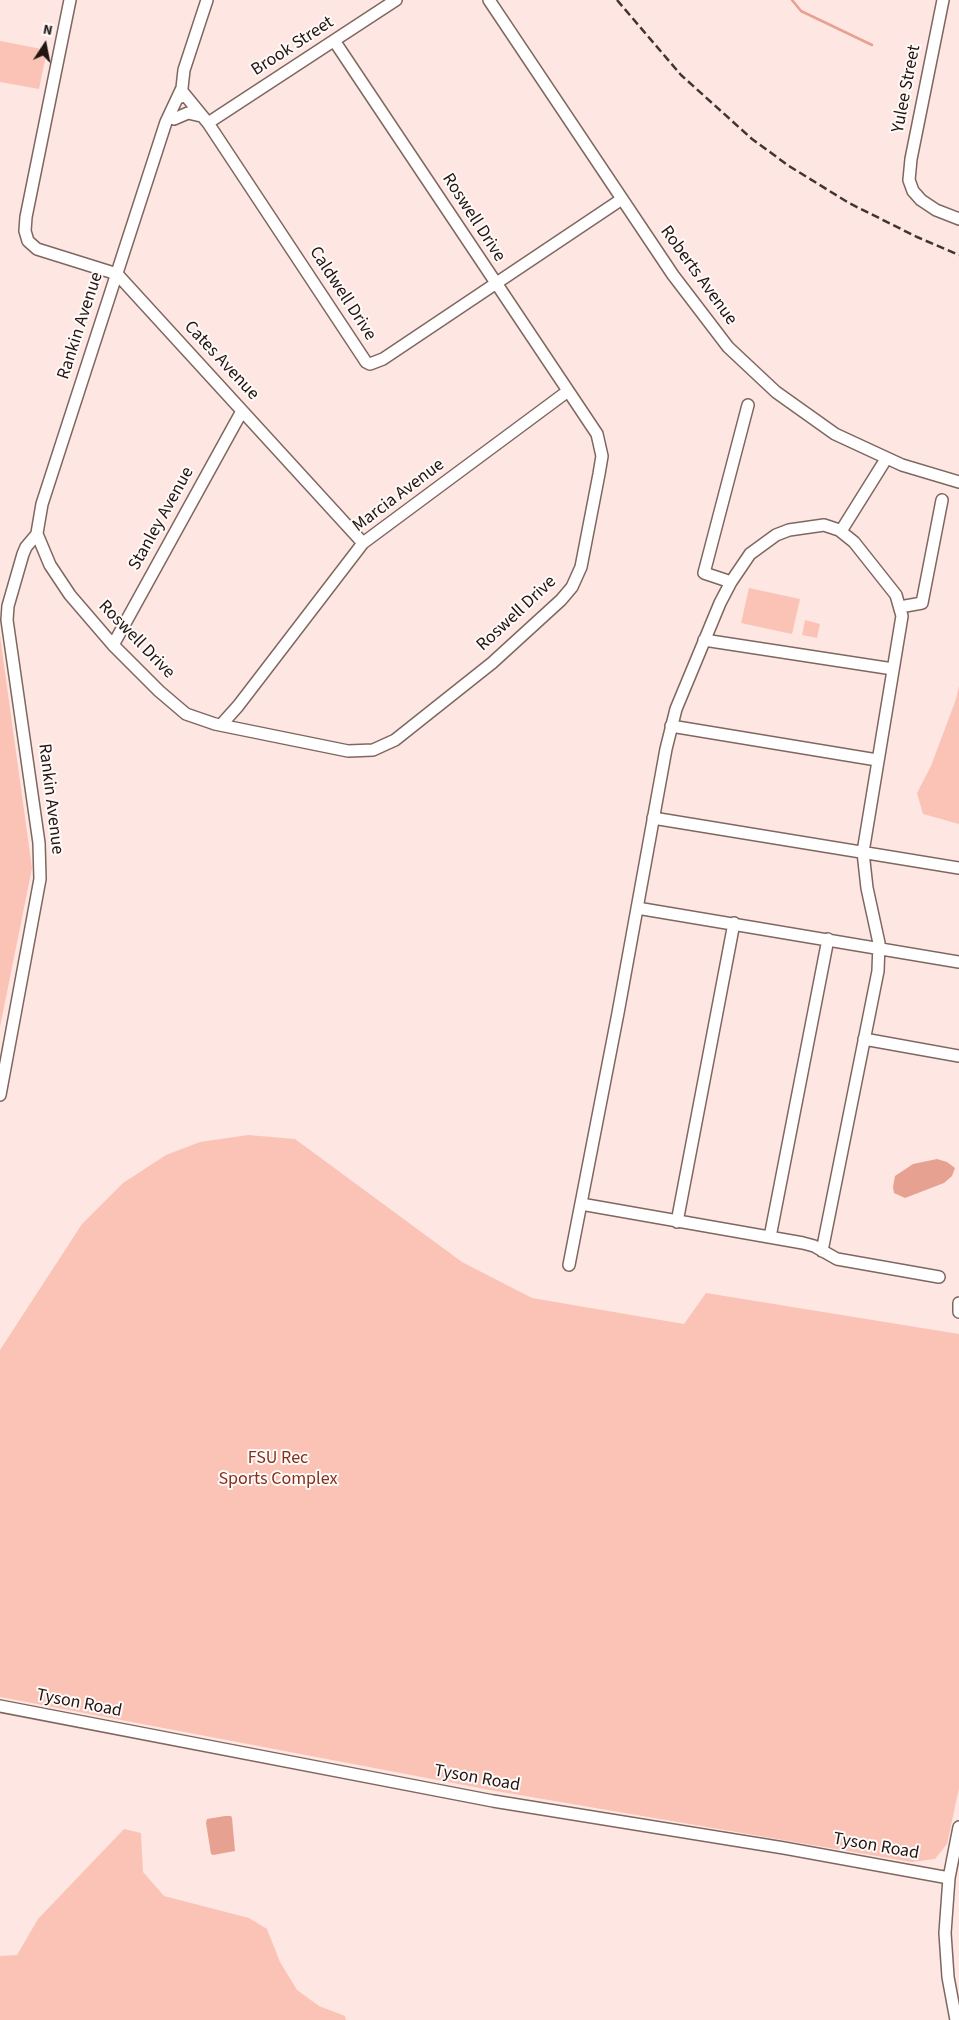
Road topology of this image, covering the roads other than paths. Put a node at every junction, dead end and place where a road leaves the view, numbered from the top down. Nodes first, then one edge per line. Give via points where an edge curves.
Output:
1 (70, 0) edge
2 (207, 0) edge
3 (396, 0) edge
4 (489, 0) edge
5 (943, 0) edge
6 (335, 42) junction
7 (182, 90) junction
8 (174, 118) junction
9 (205, 119) junction
10 (164, 131) junction
11 (622, 200) junction
12 (959, 219) edge
13 (117, 274) junction
14 (495, 284) junction
15 (568, 391) junction
16 (748, 405) dead end
17 (242, 410) junction
18 (886, 458) junction
19 (959, 482) edge
20 (942, 500) dead end
21 (841, 531) junction
22 (37, 534) junction
23 (363, 543) junction
24 (731, 582) junction
25 (900, 607) junction
26 (704, 640) junction
27 (113, 645) junction
28 (893, 669) junction
29 (221, 725) junction
30 (671, 726) junction
31 (877, 760) junction
32 (653, 818) junction
33 (863, 852) junction
34 (959, 868) edge
35 (637, 908) junction
36 (734, 923) junction
37 (828, 939) junction
38 (879, 948) junction
39 (959, 962) edge
40 (864, 1039) junction
41 (959, 1056) edge
42 (0, 1096) edge
43 (581, 1204) junction
44 (677, 1222) junction
45 (770, 1237) junction
46 (822, 1251) junction
47 (569, 1265) dead end
48 (939, 1277) dead end
49 (959, 1304) edge
50 (959, 1312) edge
51 (0, 1706) edge
52 (959, 1827) edge
53 (949, 1878) junction
54 (956, 2020) edge

1 - 13 street via 25,231 28,241 37,249
2 - 7 street, Rankin Avenue via 184,70
3 - 6 street, Brook Street
4 - 11 street, Roberts Avenue
5 - 12 street, Yulee Street via 911,159 910,185 927,205
6 - 9 street, Brook Street
6 - 14 street, Roswell Drive
7 - 8 street, Rankin Avenue
7 - 9 street, Caldwell Drive
7 - 10 street, Rankin Avenue
8 - 9 street via 188,113
8 - 10 street, Rankin Avenue
9 - 14 street, Caldwell Drive via 366,362 370,364 383,359
10 - 13 street, Rankin Avenue
11 - 14 street, Caldwell Drive
11 - 18 street, Roberts Avenue via 704,319 746,365 798,409 835,434
13 - 17 street, Cates Avenue
13 - 22 street, Rankin Avenue via 42,504
14 - 15 street, Roswell Drive
15 - 23 street, Marcia Avenue
15 - 29 street, Roswell Drive via 598,434 602,456 581,567 572,587 561,600 492,663 385,745 348,751
16 - 24 street via 704,573
17 - 23 street, Cates Avenue
17 - 27 street, Stanley Avenue
18 - 19 street, Roberts Avenue
18 - 21 street
20 - 25 street via 922,603
21 - 24 street via 824,525 803,526 776,535 750,554
21 - 25 street via 881,573
22 - 27 street, Roswell Drive via 58,579
22 - 42 street, Rankin Avenue via 21,566 8,606 8,620 39,843 40,879
23 - 29 street, Marcia Avenue
24 - 26 street
25 - 28 street via 901,631
26 - 28 street
26 - 30 street
27 - 29 street, Roswell Drive via 186,714
28 - 31 street
30 - 31 street
30 - 32 street
31 - 33 street
32 - 33 street
32 - 35 street
33 - 34 street
33 - 38 street
35 - 36 street
35 - 43 street
36 - 37 street
36 - 44 street
37 - 38 street
37 - 45 street
38 - 39 street
38 - 40 street via 878,971
40 - 41 street
40 - 46 street
43 - 44 street
43 - 47 street
44 - 45 street
45 - 46 street via 803,1243
46 - 48 street via 837,1259
49 - 50 street
51 - 53 street, Tyson Road via 493,1801
52 - 53 street
53 - 54 street via 946,1959

